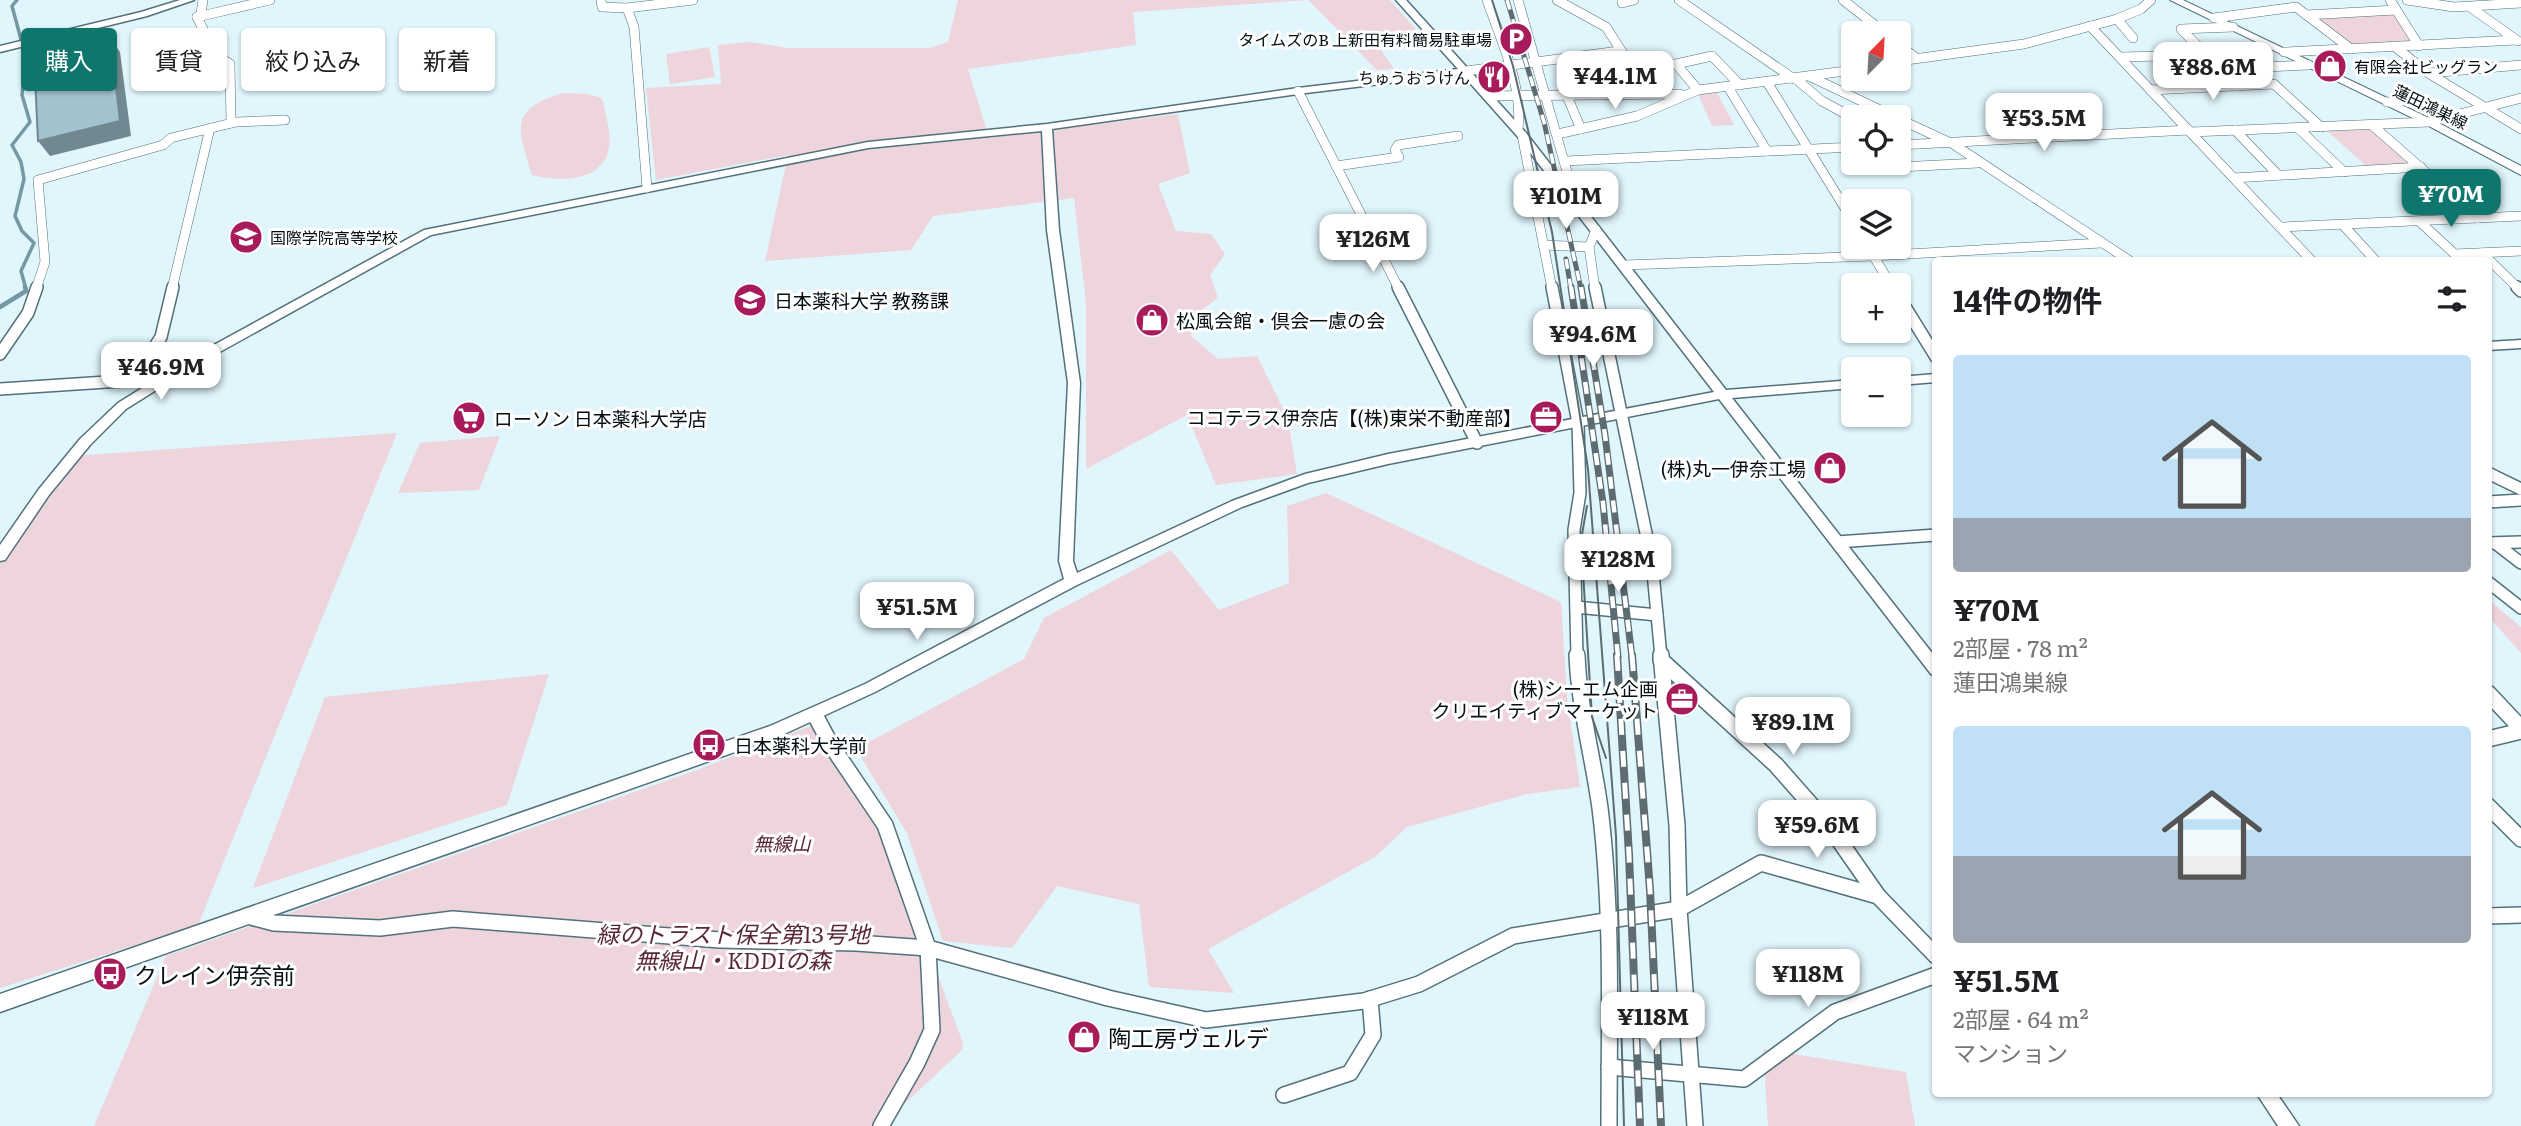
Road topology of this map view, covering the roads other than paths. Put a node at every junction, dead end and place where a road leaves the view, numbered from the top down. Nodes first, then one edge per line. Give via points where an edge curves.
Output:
1 (189, 0) edge
2 (203, 0) edge
3 (270, 0) edge
4 (601, 0) edge
5 (693, 0) edge
6 (1401, 0) edge
7 (1486, 0) edge
8 (1518, 0) edge
9 (1557, 0) edge
10 (1634, 0) edge
11 (1679, 0) edge
12 (1843, 0) edge
13 (2151, 0) edge
14 (2175, 0) edge
15 (2390, 0) edge
16 (2407, 0) edge
17 (1622, 3) dead end
18 (2521, 3) edge
19 (241, 4) edge
20 (2470, 7) junction
21 (627, 8) junction
22 (2396, 9) junction
23 (2306, 15) junction
24 (197, 18) junction
25 (2214, 18) junction
26 (2117, 19) junction
27 (1870, 21) edge
28 (2090, 26) junction
29 (2233, 27) junction
30 (2133, 38) dead end
31 (2518, 42) edge
32 (2394, 46) junction
33 (2419, 46) junction
34 (0, 49) edge
35 (2351, 49) junction
36 (1619, 51) junction
37 (2284, 52) junction
38 (1911, 54) edge
39 (2206, 55) junction
40 (1915, 57) junction
41 (2120, 57) junction
42 (1911, 58) edge
43 (1537, 63) junction
44 (2309, 65) junction
45 (2521, 65) edge
46 (1509, 67) junction
47 (2220, 69) junction
48 (1466, 71) junction
49 (1841, 72) edge
50 (2428, 73) junction
51 (1811, 77) junction
52 (1795, 79) junction
53 (1767, 82) junction
54 (1740, 85) junction
55 (2237, 86) junction
56 (1728, 87) junction
57 (2150, 89) junction
58 (1698, 90) junction
59 (1298, 91) junction
60 (1675, 95) junction
61 (1488, 96) junction
62 (1516, 96) junction
63 (1547, 96) junction
64 (1567, 96) junction
65 (2521, 98) edge
66 (2387, 102) junction
67 (1869, 105) edge
68 (2483, 106) junction
69 (1841, 111) edge
70 (2447, 117) junction
71 (285, 120) dead end
72 (2429, 122) junction
73 (231, 123) junction
74 (1911, 125) edge
75 (2372, 125) junction
76 (1047, 127) junction
77 (2321, 127) junction
78 (210, 128) junction
79 (2298, 128) junction
80 (1581, 129) junction
81 (2521, 129) edge
82 (2235, 130) junction
83 (2190, 131) junction
84 (1520, 132) junction
85 (1558, 134) junction
86 (1458, 136) dead end
87 (1953, 144) junction
88 (1911, 145) edge
89 (1841, 147) edge
90 (1811, 148) junction
91 (1767, 151) junction
92 (1566, 161) junction
93 (1978, 163) junction
94 (1336, 166) junction
95 (1911, 166) edge
96 (2421, 167) junction
97 (2521, 171) edge
98 (2344, 172) junction
99 (2278, 175) junction
100 (2234, 178) junction
101 (647, 188) junction
102 (1841, 200) edge
103 (1577, 206) junction
104 (2521, 216) edge
105 (2478, 218) junction
106 (2419, 221) junction
107 (2343, 225) junction
108 (2281, 227) junction
109 (1596, 230) junction
110 (2101, 243) junction
111 (1543, 245) junction
112 (1589, 247) junction
113 (1911, 250) edge
114 (2521, 251) edge
115 (1841, 253) edge
116 (2482, 253) junction
117 (2124, 257) edge
118 (2308, 257) edge
119 (2371, 257) edge
120 (2457, 257) edge
121 (2463, 257) edge
122 (2486, 257) edge
123 (2492, 262) edge
124 (1625, 265) junction
125 (2519, 286) edge
126 (1911, 317) edge
127 (1559, 327) junction
128 (1601, 329) junction
129 (2521, 344) edge
130 (2492, 346) edge
131 (1932, 351) edge
132 (0, 354) edge
133 (167, 378) junction
134 (1932, 378) edge
135 (133, 380) junction
136 (1911, 380) edge
137 (1841, 385) edge
138 (0, 389) edge
139 (1724, 394) junction
140 (1619, 415) junction
141 (1578, 423) junction
142 (1477, 443) junction
143 (2492, 475) edge
144 (2521, 489) edge
145 (2521, 500) edge
146 (2492, 502) edge
147 (1932, 535) edge
148 (1837, 542) junction
149 (2521, 542) edge
150 (2492, 543) edge
151 (0, 556) edge
152 (2521, 563) edge
153 (1072, 581) junction
154 (2492, 585) edge
155 (1576, 607) junction
156 (2521, 608) edge
157 (1657, 614) junction
158 (1661, 660) junction
159 (1932, 665) edge
160 (2492, 697) edge
161 (815, 715) junction
162 (2521, 729) edge
163 (2492, 738) edge
164 (2492, 810) edge
165 (2521, 839) edge
166 (1878, 896) junction
167 (1679, 909) junction
168 (2521, 915) edge
169 (247, 916) junction
170 (2492, 916) edge
171 (1609, 919) junction
172 (928, 948) junction
173 (1932, 952) edge
174 (1932, 976) edge
175 (1370, 999) junction
176 (0, 1003) edge
177 (1609, 1067) junction
178 (1692, 1075) junction
179 (1284, 1095) dead end
180 (2268, 1097) edge
181 (881, 1126) edge
182 (1609, 1126) edge
183 (1695, 1126) edge
184 (2290, 1126) edge

1 - 34 street
2 - 24 street
3 - 19 street
4 - 21 street via 602,7
5 - 21 street
6 - 48 street
7 - 46 street
8 - 43 street
9 - 36 street via 1606,27
10 - 17 street
11 - 52 street
12 - 27 street
13 - 26 street
14 - 25 main road, 蓮田鴻巣線
15 - 22 street
16 - 20 street
18 - 20 street
19 - 24 street
20 - 31 street
21 - 101 street via 634,27
22 - 23 street
22 - 33 street
23 - 25 street via 2296,7
23 - 35 street
24 - 73 street via 216,55 230,64
25 - 29 main road, 蓮田鴻巣線
26 - 28 street
26 - 30 street
28 - 40 street via 2024,44
28 - 41 street
29 - 37 main road, 蓮田鴻巣線
29 - 39 street via 2180,29
31 - 33 street
32 - 33 street
32 - 35 street
32 - 50 street
35 - 37 street
36 - 43 street
36 - 60 street via 1633,69
37 - 44 main road, 蓮田鴻巣線
38 - 40 street
39 - 41 street
39 - 47 street
40 - 42 street
41 - 57 street
43 - 46 street
43 - 63 street
44 - 47 street
44 - 66 main road, 蓮田鴻巣線
45 - 50 street
46 - 48 street
46 - 62 street
47 - 55 street
48 - 59 street
48 - 61 street
49 - 51 street
50 - 68 street
51 - 52 street
51 - 67 street
52 - 53 street
52 - 69 street
53 - 54 street
53 - 90 street
54 - 56 street
54 - 58 street via 1713,56 1676,64
55 - 57 street
55 - 77 street via 2274,84
56 - 58 street
56 - 91 street
57 - 83 street
58 - 60 street
59 - 76 street
59 - 94 street
60 - 64 street
60 - 80 street via 1659,108
61 - 62 street
61 - 84 street
62 - 63 street
62 - 84 street
63 - 64 street
63 - 85 street
64 - 80 street
65 - 68 street
66 - 70 street via 2422,99
66 - 72 main road, 蓮田鴻巣線
68 - 70 street
68 - 81 street
70 - 72 street
71 - 73 street
72 - 75 street
72 - 97 main road, 蓮田鴻巣線
73 - 78 street
74 - 87 street
75 - 77 street
75 - 96 street
76 - 101 street via 858,146
76 - 153 street via 1053,230 1073,383 1066,561
77 - 79 street
78 - 132 street via 38,180 45,262 28,313
78 - 135 street via 161,337
79 - 82 street
79 - 98 street
80 - 85 street
82 - 83 street
82 - 99 street
83 - 87 street
83 - 100 street
84 - 103 street
84 - 111 street
85 - 92 street
86 - 94 street via 1398,145 1399,157
87 - 88 street
87 - 93 street
89 - 90 street
90 - 91 street
90 - 102 street
91 - 92 street
92 - 103 street
93 - 95 street
93 - 110 street
94 - 142 street
96 - 98 street
96 - 105 street
98 - 99 street
99 - 100 street
100 - 108 street
101 - 133 street via 418,236
103 - 109 street
104 - 105 street
105 - 106 street
106 - 107 street
106 - 120 street
107 - 108 street
107 - 119 street
108 - 118 street
109 - 112 street
109 - 124 street
110 - 113 street
110 - 117 street
111 - 112 street
111 - 127 street
112 - 128 street
114 - 116 street
115 - 124 street
116 - 121 street
116 - 122 street
123 - 125 street
124 - 139 street
126 - 131 street
127 - 128 street
127 - 141 street
128 - 140 street
129 - 130 street
133 - 135 street
133 - 151 street via 122,406 85,442
134 - 136 street
135 - 138 street
137 - 139 street
139 - 140 street
139 - 148 street
140 - 141 street
140 - 157 street via 1652,562
141 - 142 street
141 - 155 street
142 - 153 street via 1353,466 1271,491
143 - 144 street
145 - 146 street
147 - 148 street
148 - 159 street
149 - 150 street
150 - 152 street
153 - 161 street
154 - 156 street
155 - 157 street
155 - 171 street via 1578,678 1600,808
157 - 158 street
158 - 166 street via 1776,765 1827,823
158 - 167 street via 1678,825
160 - 162 street
161 - 169 street
161 - 172 street via 886,825
162 - 163 street
164 - 165 street
166 - 167 street via 1761,863
166 - 173 street
167 - 171 street
167 - 178 street
168 - 170 street
169 - 172 street via 274,923 380,928 453,919 720,940
169 - 176 street
171 - 175 street via 1513,936 1419,984
171 - 177 street
172 - 175 street via 1206,1020
172 - 181 street via 932,1030
174 - 178 street via 1835,1012 1744,1079
175 - 179 street via 1373,1035 1350,1073
177 - 178 street
177 - 182 street
178 - 183 street
180 - 184 street

